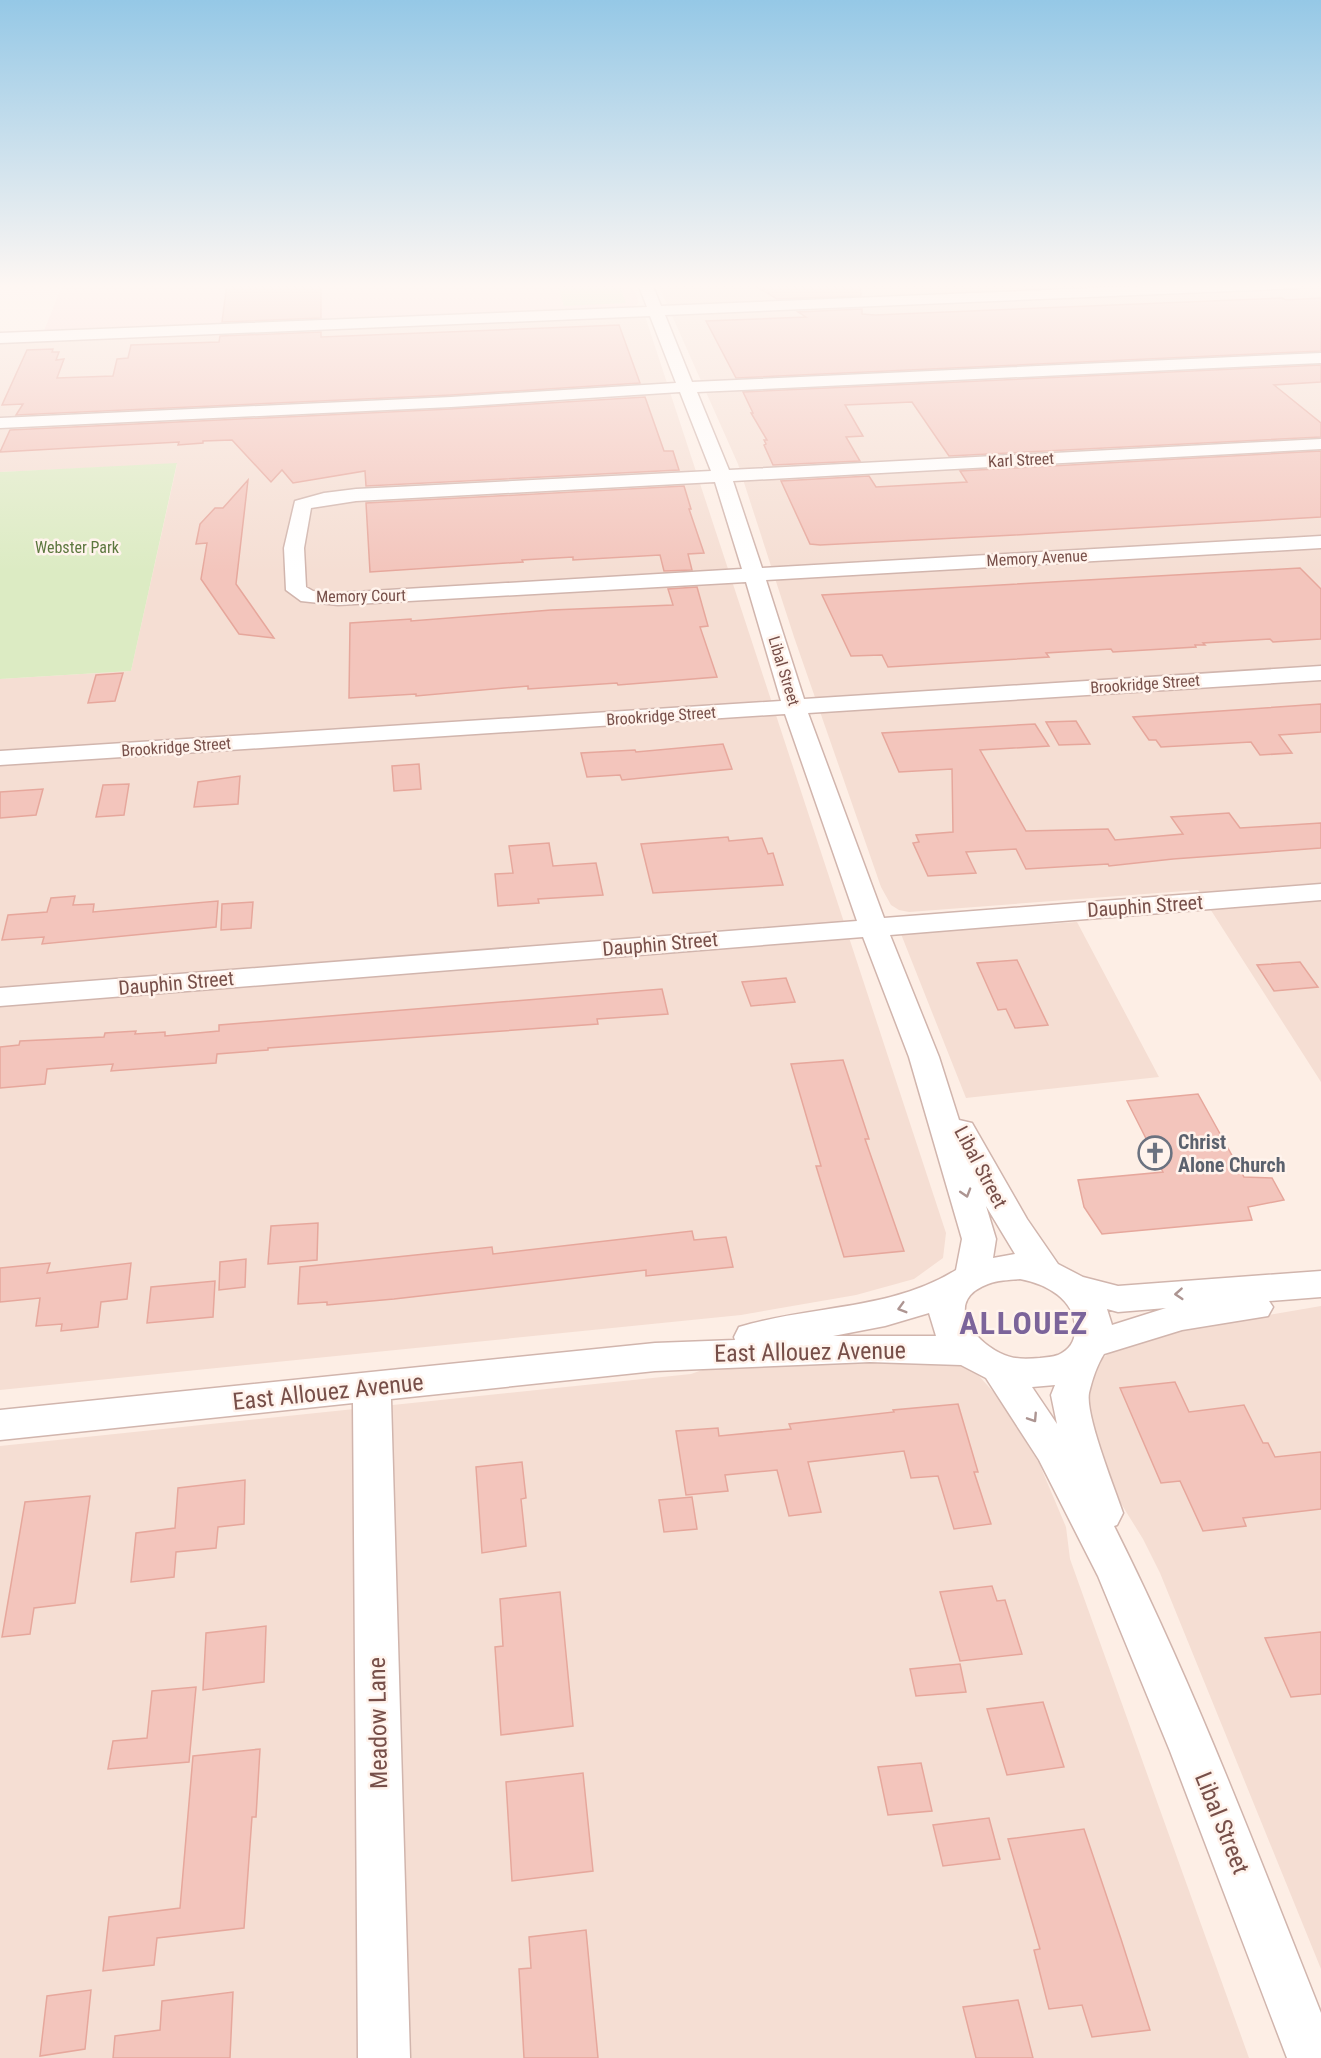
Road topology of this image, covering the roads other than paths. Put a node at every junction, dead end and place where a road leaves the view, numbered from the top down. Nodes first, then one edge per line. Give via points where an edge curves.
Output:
1 (684, 380) edge
2 (839, 380) edge
3 (687, 387) junction
4 (0, 423) edge
5 (1321, 444) edge
6 (722, 476) junction
7 (1321, 542) edge
8 (753, 574) junction
9 (1321, 673) edge
10 (795, 707) junction
11 (0, 758) edge
12 (1321, 892) edge
13 (873, 927) junction
14 (0, 997) edge
15 (924, 1057) junction
16 (964, 1279) junction
17 (1059, 1280) junction
18 (1321, 1284) edge
19 (1321, 1299) edge
20 (966, 1351) junction
21 (1087, 1351) junction
22 (655, 1357) junction
23 (1000, 1370) junction
24 (372, 1388) junction
25 (0, 1425) edge
26 (1127, 1590) junction
27 (384, 2058) edge
28 (1313, 2058) edge

1 - 3 street, Libal Street
2 - 3 street
3 - 4 street
3 - 6 street, Libal Street
5 - 6 street, Karl Street
6 - 8 street, Libal Street
6 - 8 street, Memory Court via 324,499 302,505 294,549 296,590 308,597 338,598
7 - 8 street, Memory Avenue
8 - 10 street, Libal Street
9 - 10 street, Brookridge Street
10 - 11 street, Brookridge Street
10 - 13 street, Libal Street
12 - 13 street, Dauphin Street
13 - 14 street, Dauphin Street
13 - 15 street, Libal Street
15 -> 16 street, Libal Street via 979,1239
15 - 17 street, Libal Street via 1013,1226
16 - 17 street via 995,1267 1020,1266
16 - 20 street via 947,1301 946,1318 952,1335
16 -> 22 street, East Allouez Avenue via 925,1302 885,1313
18 -> 17 street via 1118,1299
17 - 21 street via 1086,1300 1093,1314 1095,1330
19 - 21 street via 1182,1317
20 - 22 street, East Allouez Avenue via 870,1348
20 - 23 street
21 - 23 street via 1066,1368 1045,1374
21 - 26 street, Libal Street via 1070,1395 1077,1432
22 - 24 street, East Allouez Avenue
23 -> 26 street, Libal Street via 1050,1443
24 - 25 street, East Allouez Avenue
24 - 27 street, Meadow Lane
26 - 28 street, Libal Street via 1227,1831

